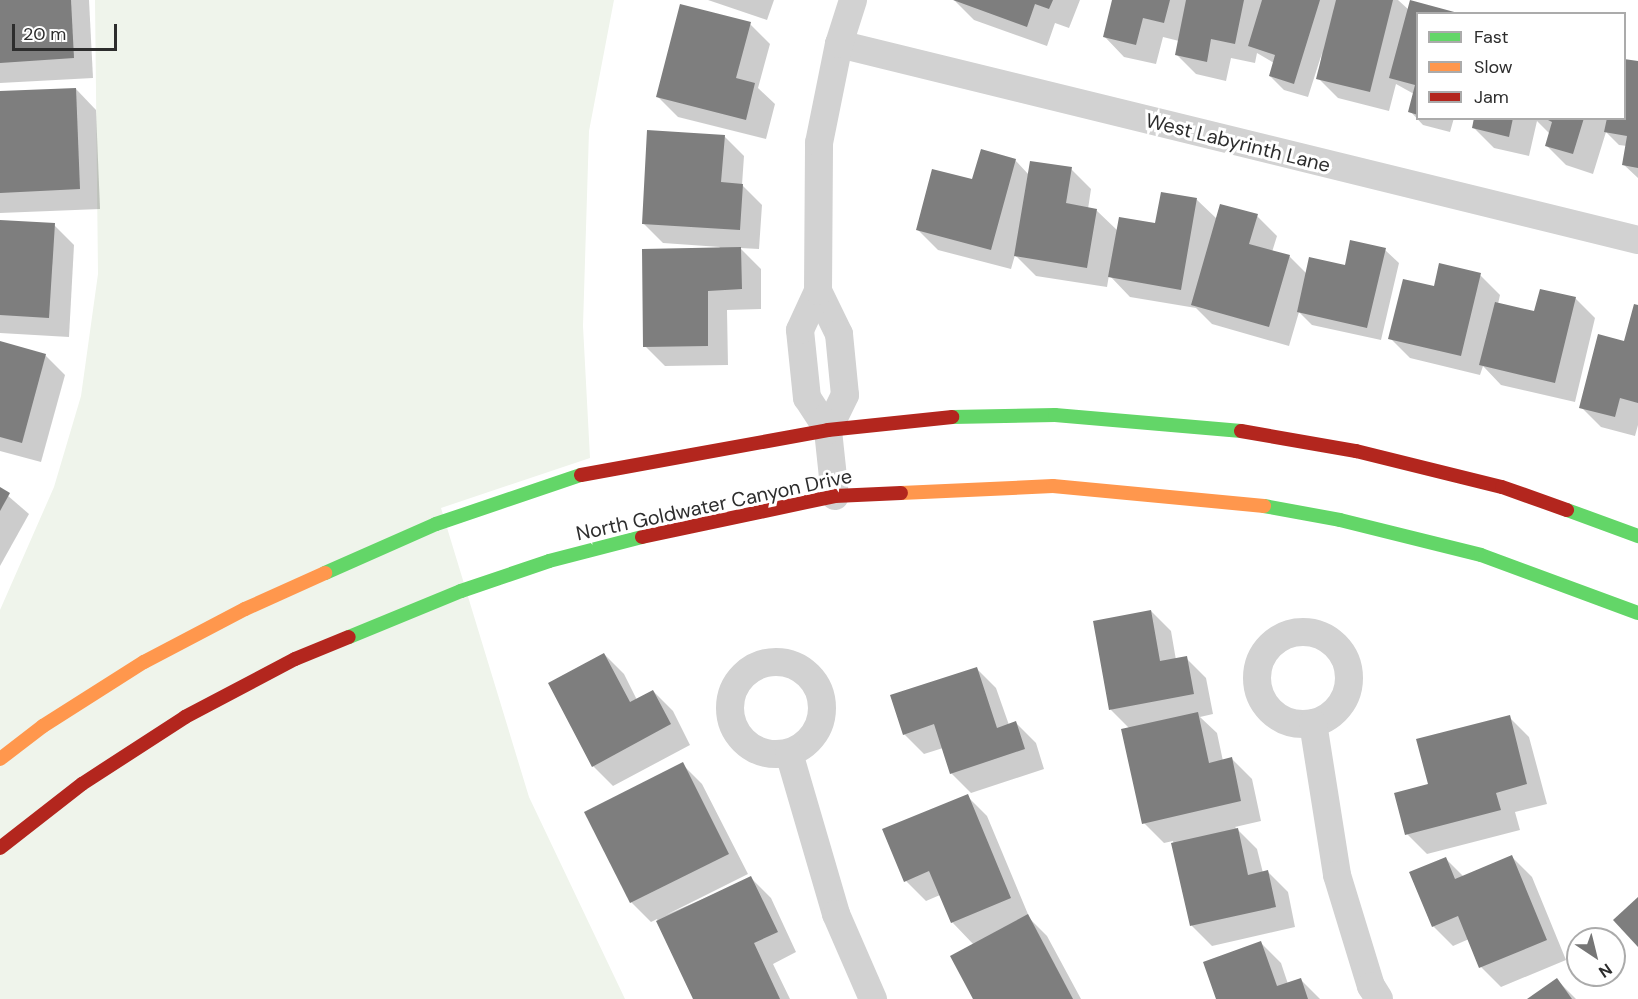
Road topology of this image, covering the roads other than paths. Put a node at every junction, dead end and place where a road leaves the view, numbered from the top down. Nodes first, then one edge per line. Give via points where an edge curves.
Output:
1 (852, 0) edge
2 (839, 44) junction
3 (1638, 240) edge
4 (818, 291) junction
5 (828, 430) junction
6 (835, 496) junction
7 (1638, 536) edge
8 (1638, 613) edge
9 (1313, 723) dead end
10 (789, 753) dead end
11 (0, 759) edge
12 (0, 848) edge
13 (873, 999) edge
14 (1379, 999) edge

1 - 2 street
2 - 3 street, West Labyrinth Lane
2 - 4 street via 819,143
4 - 5 street via 839,334 845,395
4 - 5 street via 800,330 807,398
5 - 6 street
5 - 7 street via 925,418 1055,415 1250,432 1356,451 1502,487
5 - 11 street via 566,478 436,524 244,609 144,662 43,726
6 - 8 street, North Goldwater Canyon Drive via 1053,486 1240,502 1340,520 1481,555
6 - 12 street, North Goldwater Canyon Drive via 612,543 549,561 461,591 295,659 185,717 82,784
9 - 14 street via 1337,875 1371,986
10 - 13 street via 837,914

